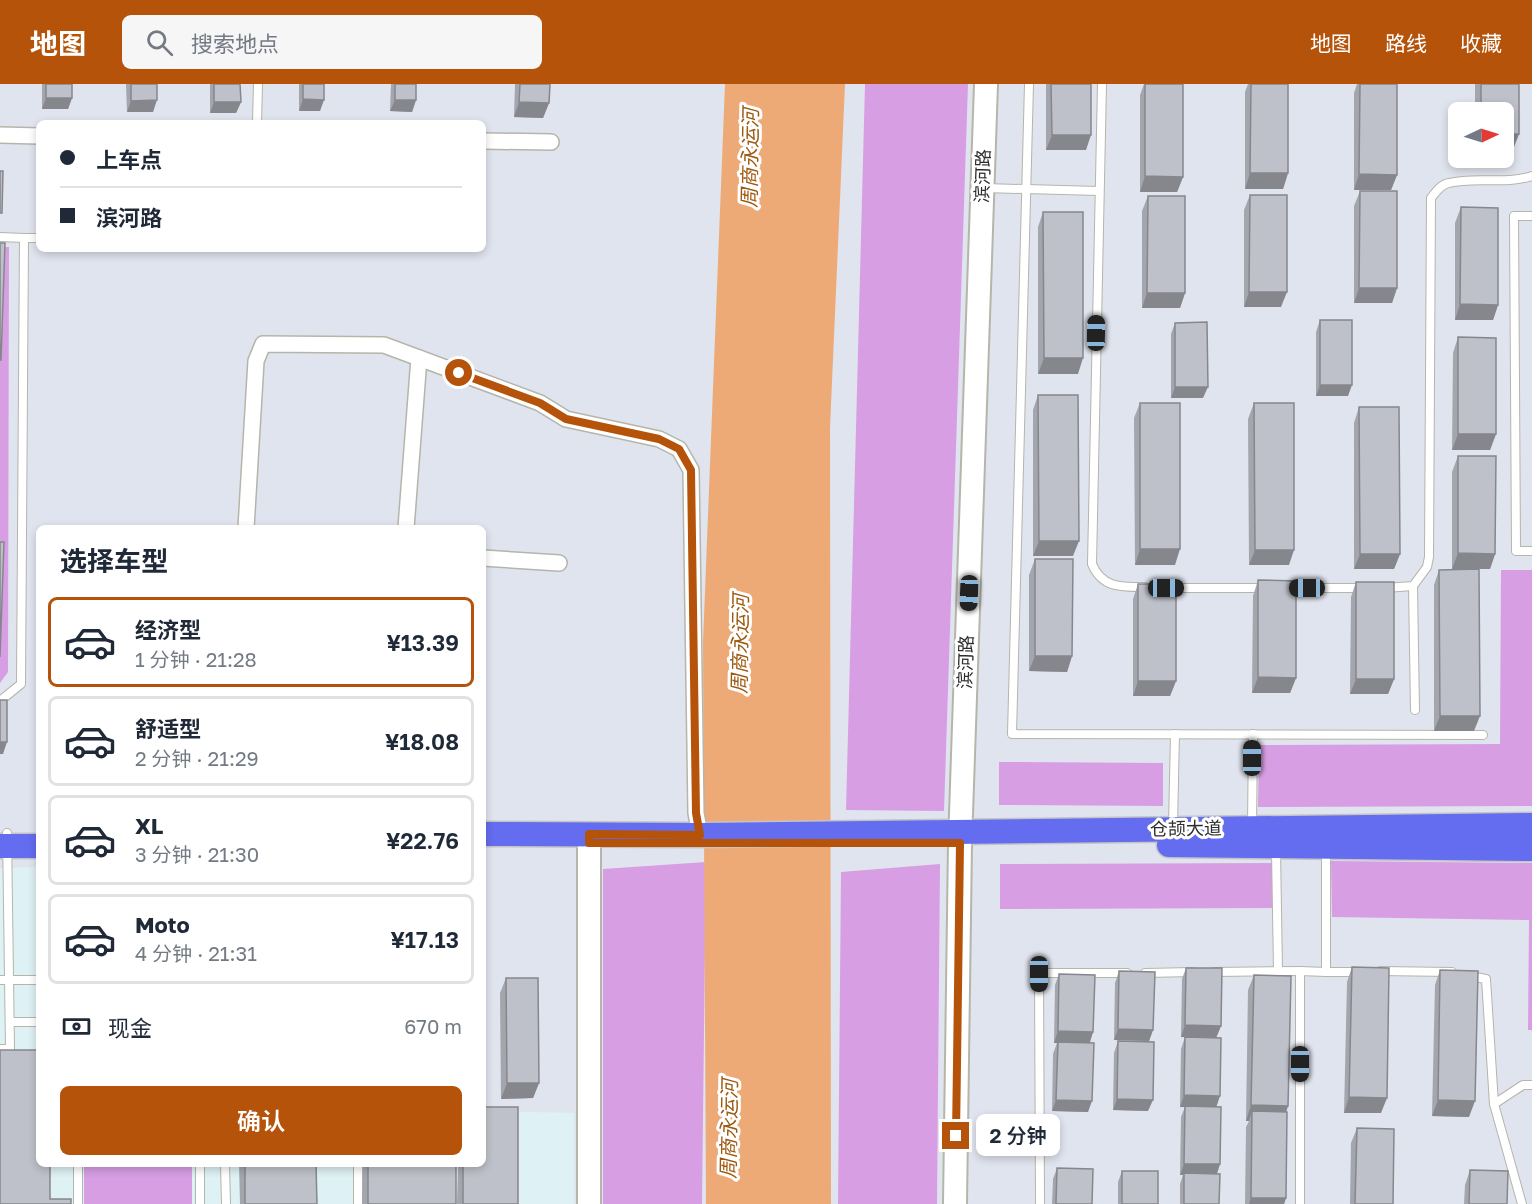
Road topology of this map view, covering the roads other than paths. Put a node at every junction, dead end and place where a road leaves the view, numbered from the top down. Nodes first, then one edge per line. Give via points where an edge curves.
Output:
1 (258, 84) edge
2 (986, 84) edge
3 (1029, 84) edge
4 (1102, 84) edge
5 (257, 120) edge
6 (0, 135) edge
7 (36, 136) edge
8 (486, 141) edge
9 (552, 142) dead end
10 (1532, 177) edge
11 (983, 188) junction
12 (1026, 189) junction
13 (1099, 190) junction
14 (1532, 216) edge
15 (0, 237) edge
16 (24, 238) junction
17 (36, 238) edge
18 (419, 358) junction
19 (246, 525) edge
20 (406, 525) edge
21 (1532, 551) edge
22 (486, 558) edge
23 (558, 563) dead end
24 (1413, 586) junction
25 (0, 701) edge
26 (1415, 710) dead end
27 (1175, 734) junction
28 (1253, 734) junction
29 (1483, 735) dead end
30 (1532, 825) edge
31 (36, 834) edge
32 (486, 834) edge
33 (1173, 837) junction
34 (1264, 837) junction
35 (1326, 837) junction
36 (960, 838) junction
37 (4, 839) edge
38 (589, 839) junction
39 (700, 839) junction
40 (486, 844) edge
41 (36, 845) edge
42 (1532, 849) edge
43 (1278, 971) junction
44 (1300, 971) junction
45 (1326, 972) junction
46 (0, 980) edge
47 (10, 980) junction
48 (36, 980) edge
49 (10, 1022) junction
50 (36, 1022) edge
51 (0, 1048) edge
52 (1532, 1085) edge
53 (1494, 1104) junction
54 (78, 1167) edge
55 (200, 1167) edge
56 (225, 1167) edge
57 (358, 1167) edge
58 (78, 1204) edge
59 (200, 1204) edge
60 (226, 1204) edge
61 (358, 1204) edge
62 (589, 1204) edge
63 (955, 1204) edge
64 (1040, 1204) edge
65 (1300, 1204) edge
66 (1522, 1204) edge

1 - 5 lane
2 - 11 street, 滨河路
3 - 12 lane
4 - 13 lane
6 - 7 street
8 - 9 street
10 - 24 lane via 1449,183 1431,198 1429,557 1427,567
11 - 12 lane
11 - 36 street, 滨河路
12 - 13 lane
12 - 27 lane via 1012,734
13 - 24 lane via 1091,546 1097,576 1118,587
14 - 21 lane via 1514,216 1516,551
15 - 16 lane
16 - 17 lane
16 - 25 lane via 21,684
18 - 19 street via 384,345 263,344 256,361
18 - 20 street
18 - 39 street via 540,403 566,419 659,439 679,449 691,470 696,813
22 - 23 street
24 - 26 lane
27 - 28 lane
27 - 33 lane
28 - 29 lane
28 - 34 lane
30 - 35 main road, 仓颉大道
31 - 37 main road
32 - 38 main road
33 - 34 main road, 仓颉大道
33 - 36 main road, 仓颉大道
34 - 35 main road, 仓颉大道
34 - 43 lane
35 - 42 main road, 仓颉大道
35 - 45 lane
36 - 39 main road, 仓颉大道
36 - 63 street, 滨河路
37 - 41 main road
37 - 47 lane
38 - 39 main road
38 - 40 main road
38 - 62 street
43 - 44 lane
43 - 64 lane via 1039,974
44 - 45 lane
44 - 65 lane
45 - 53 lane via 1442,970 1486,979
46 - 47 lane
47 - 48 lane
47 - 49 lane
49 - 50 lane
49 - 51 lane via 10,1048
52 - 53 lane via 1523,1085
53 - 66 lane
54 - 58 lane
55 - 59 lane
56 - 60 lane
57 - 61 lane

